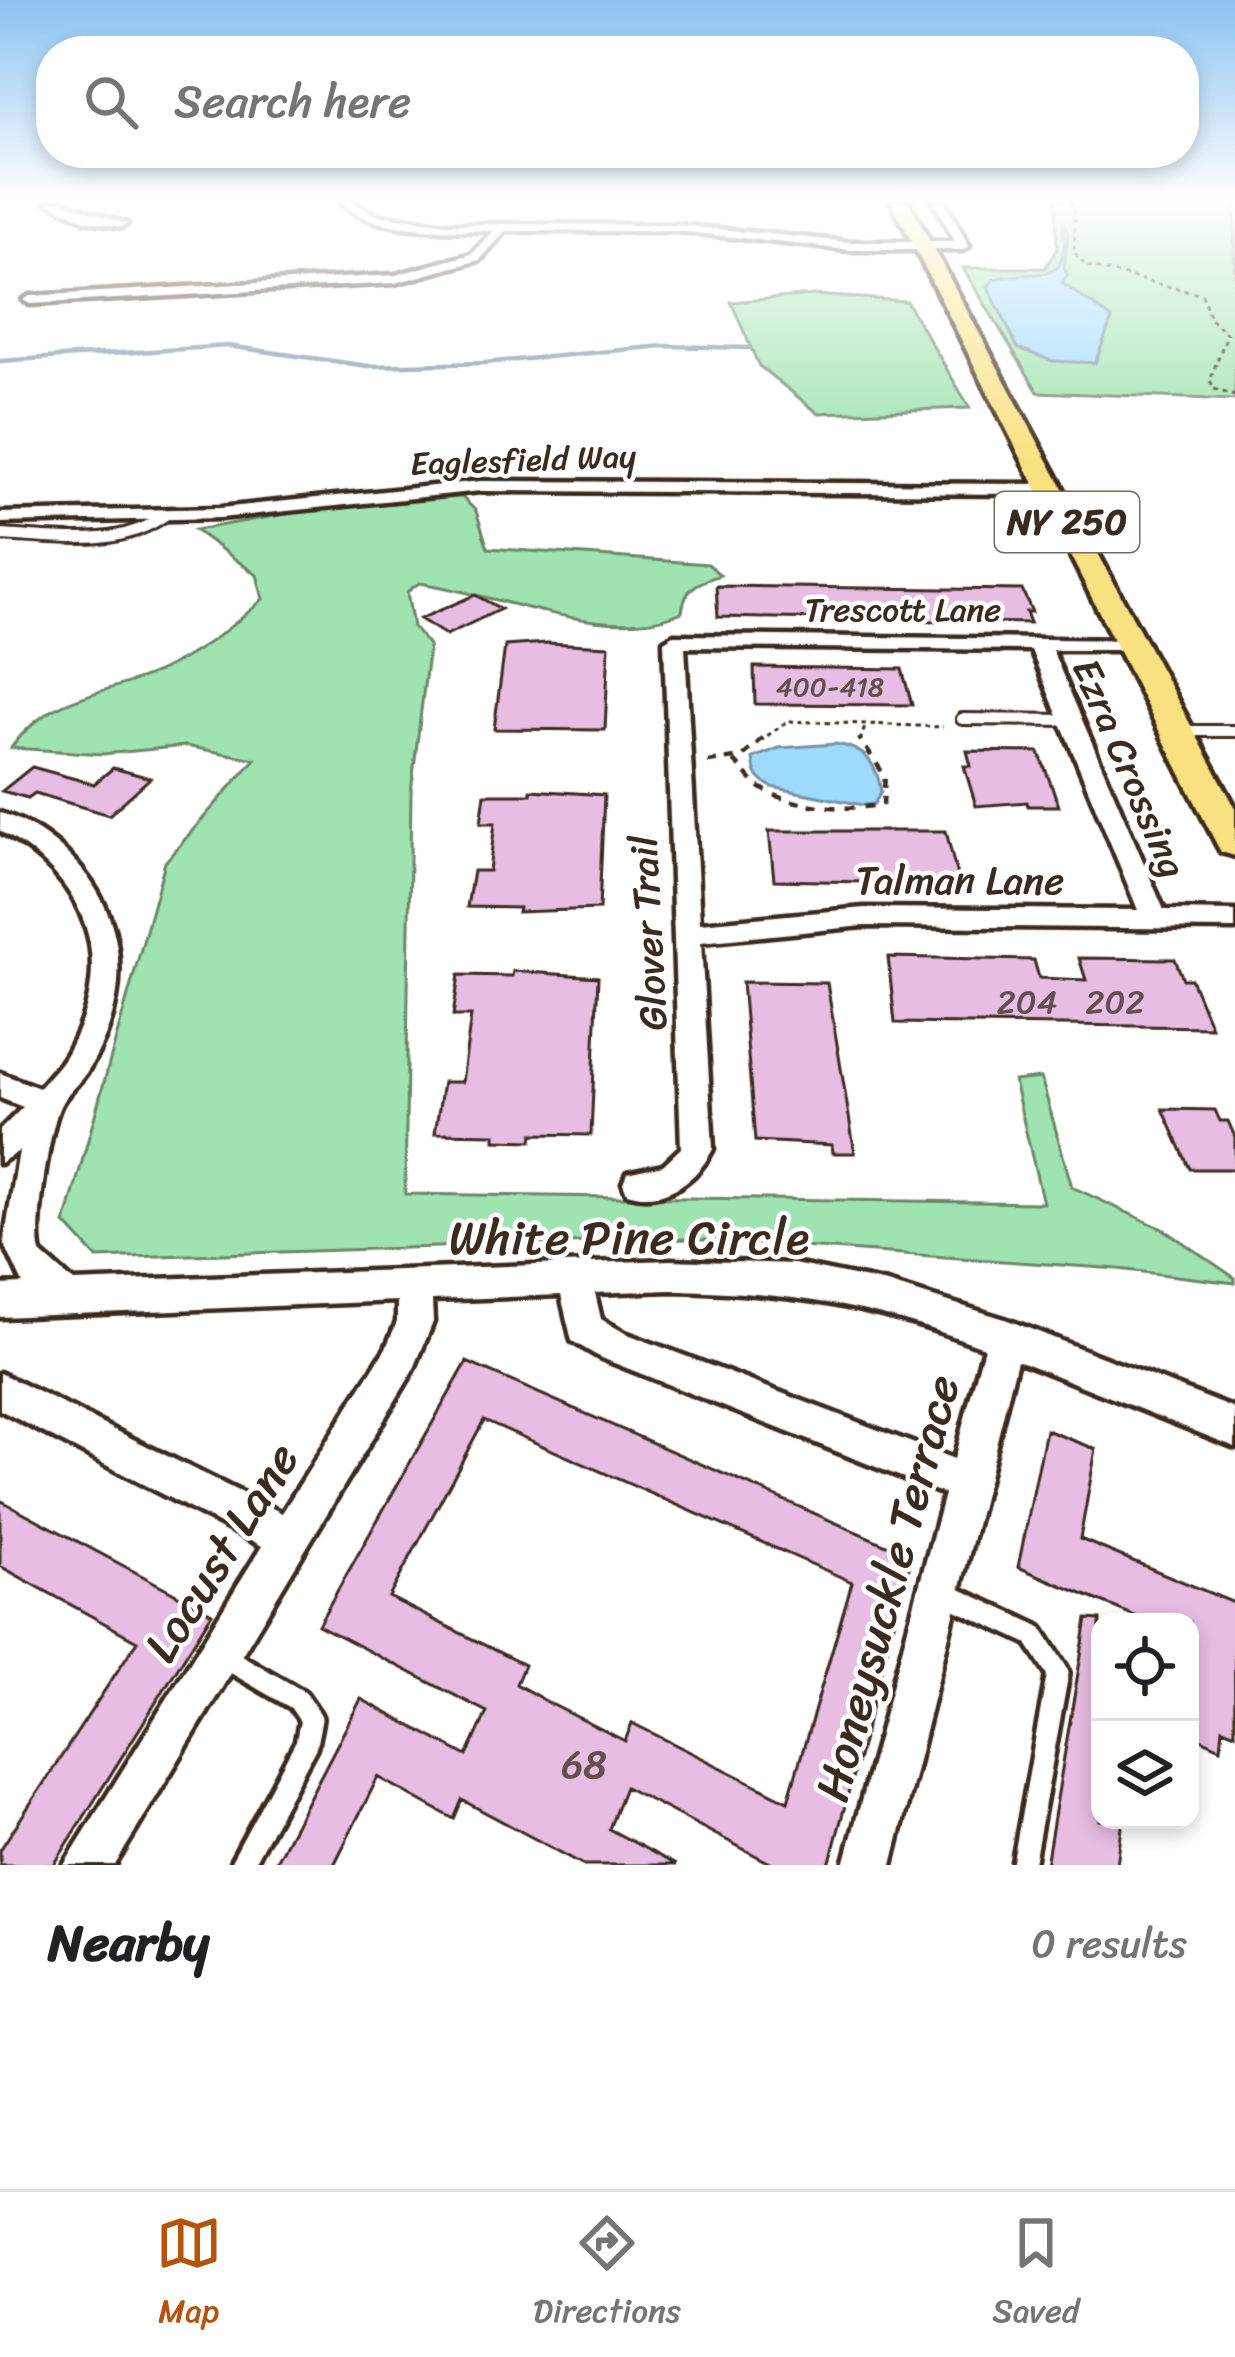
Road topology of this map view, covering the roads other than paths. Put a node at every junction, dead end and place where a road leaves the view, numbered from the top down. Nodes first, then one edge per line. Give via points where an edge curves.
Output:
1 (252, 288) edge
2 (943, 288) edge
3 (30, 300) dead end
4 (1048, 489) junction
5 (164, 516) junction
6 (0, 518) edge
7 (0, 535) edge
8 (674, 641) joint
9 (1039, 644) junction
10 (1132, 644) junction
11 (1072, 720) junction
12 (961, 723) road end
13 (1176, 731) junction
14 (1235, 731) edge
15 (0, 821) edge
16 (1235, 843) edge
17 (1155, 920) junction
18 (1235, 920) edge
19 (687, 934) junction
20 (0, 1085) edge
21 (46, 1103) junction
22 (0, 1150) edge
23 (639, 1183) dead end
24 (574, 1279) junction
25 (414, 1284) junction
26 (70, 1298) junction
27 (0, 1300) edge
28 (1005, 1336) junction
29 (0, 1391) edge
30 (1235, 1428) edge
31 (966, 1483) junction
32 (289, 1538) junction
33 (936, 1589) junction
34 (218, 1654) junction
35 (88, 1865) edge
36 (241, 1865) edge
37 (868, 1865) edge
38 (1023, 1865) edge

1 - 3 street
2 - 4 main road, NY 250
4 - 5 street, Eaglesfield Way via 481,486
4 - 10 main road, NY 250
5 - 6 street, Eaglesfield Way
5 - 7 lane via 140,533
8 - 9 street, Trescott Lane
8 - 19 street, Glover Trail
9 - 10 street, Trescott Lane
9 - 11 street, Ezra Crossing
10 - 13 main road, NY 250
11 - 12 lane
11 - 17 street, Ezra Crossing
13 - 14 lane
13 - 16 main road, NY 250
15 - 21 street via 63,863 107,936 108,976 96,1020 79,1060
17 - 18 street, Talman Lane
17 - 19 street, Talman Lane via 865,917
19 - 23 street, Glover Trail via 698,1149 690,1166
20 - 21 street
21 - 22 street
21 - 26 street via 19,1226 21,1253 32,1273
24 - 25 street, White Pine Circle
24 - 28 street, White Pine Circle via 758,1276 832,1285
24 - 31 street via 585,1330 612,1346
25 - 26 street, White Pine Circle
25 - 32 street, Locust Lane via 415,1322 400,1359
26 - 27 street, White Pine Circle
28 - 30 street, White Pine Circle
28 - 31 street, Honeysuckle Terrace
29 - 32 street
31 - 33 street, Honeysuckle Terrace
32 - 34 street, Locust Lane
33 - 37 street, Honeysuckle Terrace
33 - 38 lane via 1034,1635 1058,1672
34 - 35 street, Locust Lane
34 - 36 lane via 298,1700 311,1719 306,1744

